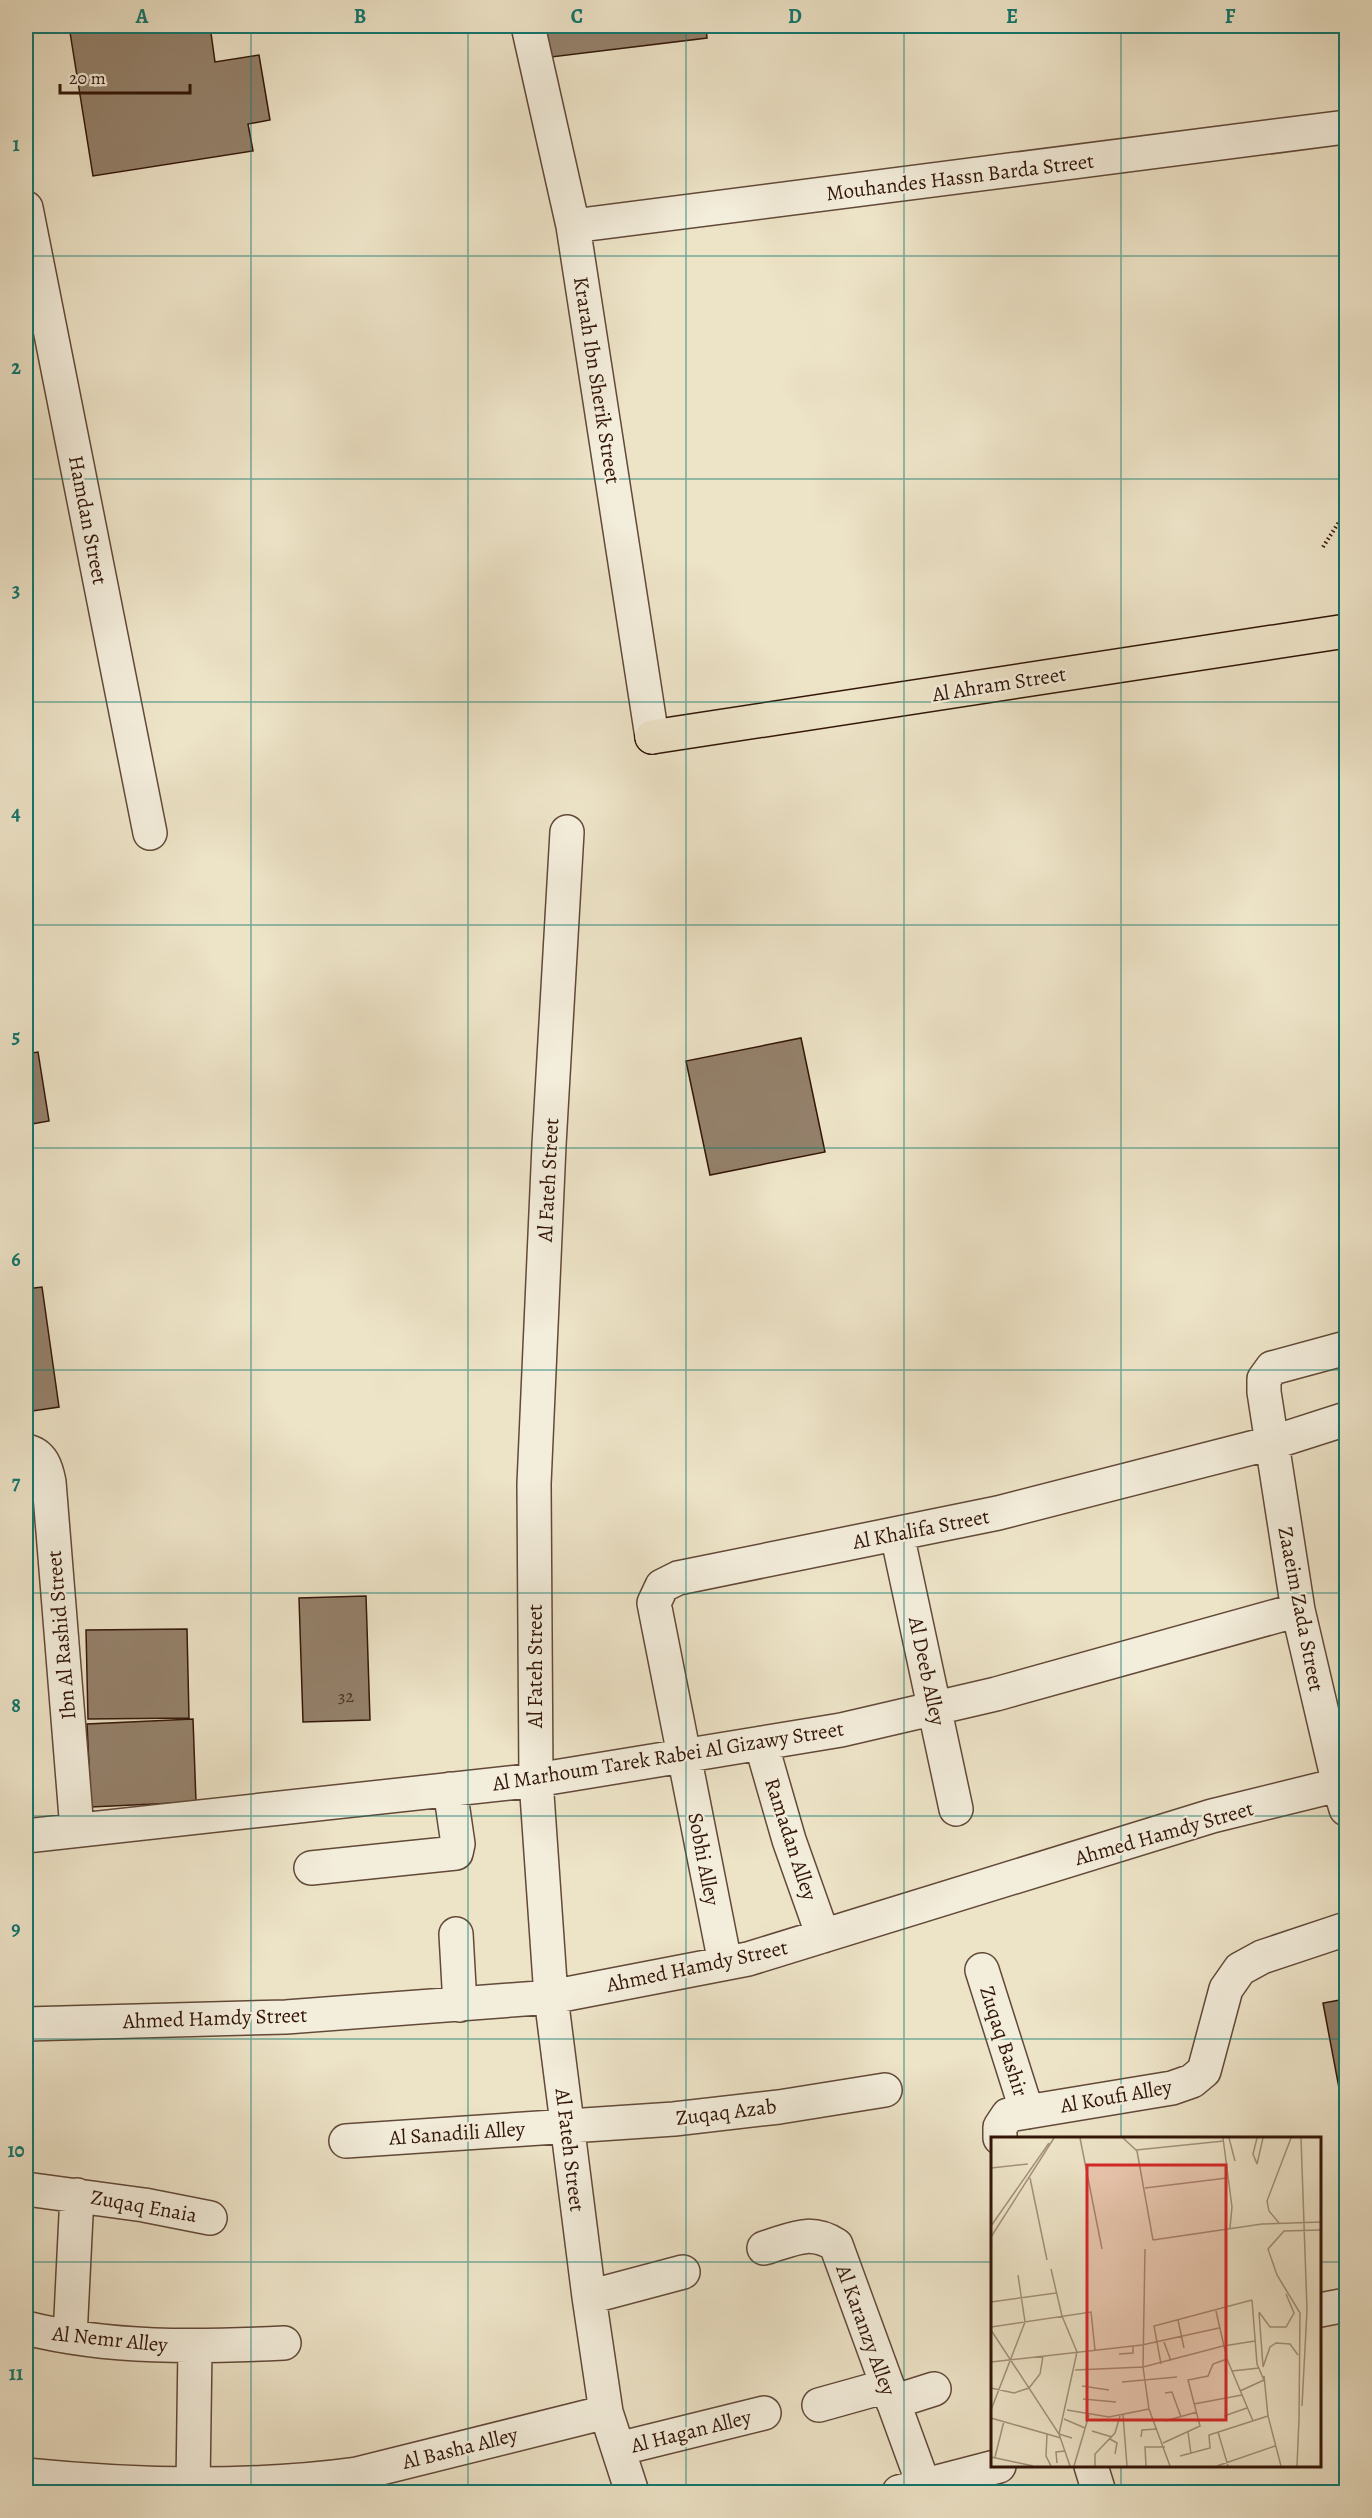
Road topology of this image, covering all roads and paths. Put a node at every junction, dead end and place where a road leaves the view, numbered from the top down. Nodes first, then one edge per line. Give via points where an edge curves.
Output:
1 (528, 26) edge
2 (1347, 127) edge
3 (26, 208) edge
4 (573, 226) junction
5 (1347, 511) edge
6 (1323, 547) dead end
7 (1347, 631) edge
8 (652, 737) joint
9 (150, 832) dead end
10 (567, 832) dead end
11 (1347, 1348) edge
12 (1347, 1419) edge
13 (1270, 1443) junction
14 (26, 1451) edge
15 (897, 1534) junction
16 (1298, 1610) junction
17 (934, 1709) junction
18 (761, 1743) junction
19 (683, 1755) junction
20 (536, 1779) junction
21 (450, 1789) junction
22 (1344, 1792) edge
23 (956, 1809) dead end
24 (77, 1830) junction
25 (26, 1836) edge
26 (311, 1868) dead end
27 (1347, 1929) edge
28 (456, 1934) dead end
29 (823, 1936) junction
30 (725, 1963) junction
31 (982, 1970) dead end
32 (551, 1996) junction
33 (460, 2004) junction
34 (26, 2024) edge
35 (885, 2090) dead end
36 (1027, 2112) junction
37 (567, 2125) junction
38 (1000, 2137) edge
39 (346, 2141) dead end
40 (26, 2189) edge
41 (77, 2195) junction
42 (210, 2218) dead end
43 (764, 2248) dead end
44 (682, 2272) dead end
45 (589, 2298) junction
46 (1347, 2305) edge
47 (1321, 2310) edge
48 (26, 2328) edge
49 (70, 2337) junction
50 (284, 2343) dead end
51 (195, 2347) junction
52 (934, 2389) dead end
53 (890, 2394) junction
54 (819, 2405) dead end
55 (606, 2412) junction
56 (764, 2412) dead end
57 (618, 2449) junction
58 (995, 2467) edge
59 (1091, 2467) edge
60 (26, 2475) edge
61 (359, 2483) edge
62 (193, 2485) junction
63 (317, 2486) edge
64 (911, 2489) edge
65 (632, 2493) edge
66 (1100, 2493) edge

1 - 4 street, Krarah Ibn Sherik Street
2 - 4 street, Mouhandes Hassn Barda Street
3 - 9 street, Hamdan Street
4 - 8 street, Krarah Ibn Sherik Street
5 - 6 path
7 - 8 highway, Al Ahram Street
10 - 20 street, Al Fateh Street via 534,1484
11 - 13 street, Zaaeim Zada Street via 1272,1368 1264,1379
12 - 13 street, Al Khalifa Street
13 - 15 street, Al Khalifa Street via 998,1513
13 - 16 street, Zaaeim Zada Street
14 - 24 street, Ibn Al Rashid Street via 45,1465 49,1482
15 - 17 street, Al Deeb Alley
15 - 19 street, Al Khalifa Street via 678,1578 662,1586 654,1603
16 - 17 street, Al Marhoum Tarek Rabei Al Gizawy Street
16 - 22 street, Zaaeim Zada Street
17 - 18 street, Al Marhoum Tarek Rabei Al Gizawy Street
17 - 23 street, Al Deeb Alley
18 - 19 street, Al Marhoum Tarek Rabei Al Gizawy Street
18 - 29 street, Ramadan Alley via 789,1840
19 - 20 street, Al Marhoum Tarek Rabei Al Gizawy Street
19 - 30 street, Sobhi Alley
20 - 21 street, Al Marhoum Tarek Rabei Al Gizawy Street
20 - 32 street, Al Fateh Street
21 - 24 street, Al Marhoum Tarek Rabei Al Gizawy Street
21 - 26 street via 456,1853
22 - 29 street, Ahmed Hamdy Street via 1212,1816
24 - 25 street, Al Marhoum Tarek Rabei Al Gizawy Street
27 - 36 street, Al Koufi Alley via 1240,1969 1226,1989 1204,2071 1192,2081 1172,2088
28 - 33 street
29 - 30 street, Ahmed Hamdy Street
30 - 32 street, Ahmed Hamdy Street
31 - 36 street, Zuqaq Bashir
32 - 33 street, Ahmed Hamdy Street
32 - 37 street, Al Fateh Street
33 - 34 street, Ahmed Hamdy Street via 286,2017
35 - 37 street, Zuqaq Azab via 674,2119
36 - 38 street, Al Koufi Alley via 1008,2115 1000,2127
37 - 39 street, Al Sanadili Alley
37 - 45 street, Al Fateh Street
40 - 41 street, Zuqaq Enaia
41 - 42 street, Zuqaq Enaia
41 - 49 street, Zuqaq Enaia
43 - 53 street, Al Karanzy Alley via 806,2236 821,2236 836,2245
44 - 45 street
45 - 55 street, Al Fateh Street
46 - 47 street
48 - 49 street, Al Nemr Alley
49 - 51 street, Al Nemr Alley
50 - 51 street, Al Nemr Alley
51 - 62 street, Al Nemr Alley
52 - 53 street
53 - 54 street
53 - 64 street, Al Karanzy Alley
55 - 57 street, Al Fateh Street
55 - 61 street, Al Basha Alley
56 - 57 street, Al Hagan Alley
57 - 65 street, Al Fateh Street
58 - 64 street
59 - 66 street
60 - 62 street, Al Basha Alley
61 - 63 street, Al Basha Alley
62 - 63 street, Al Basha Alley

